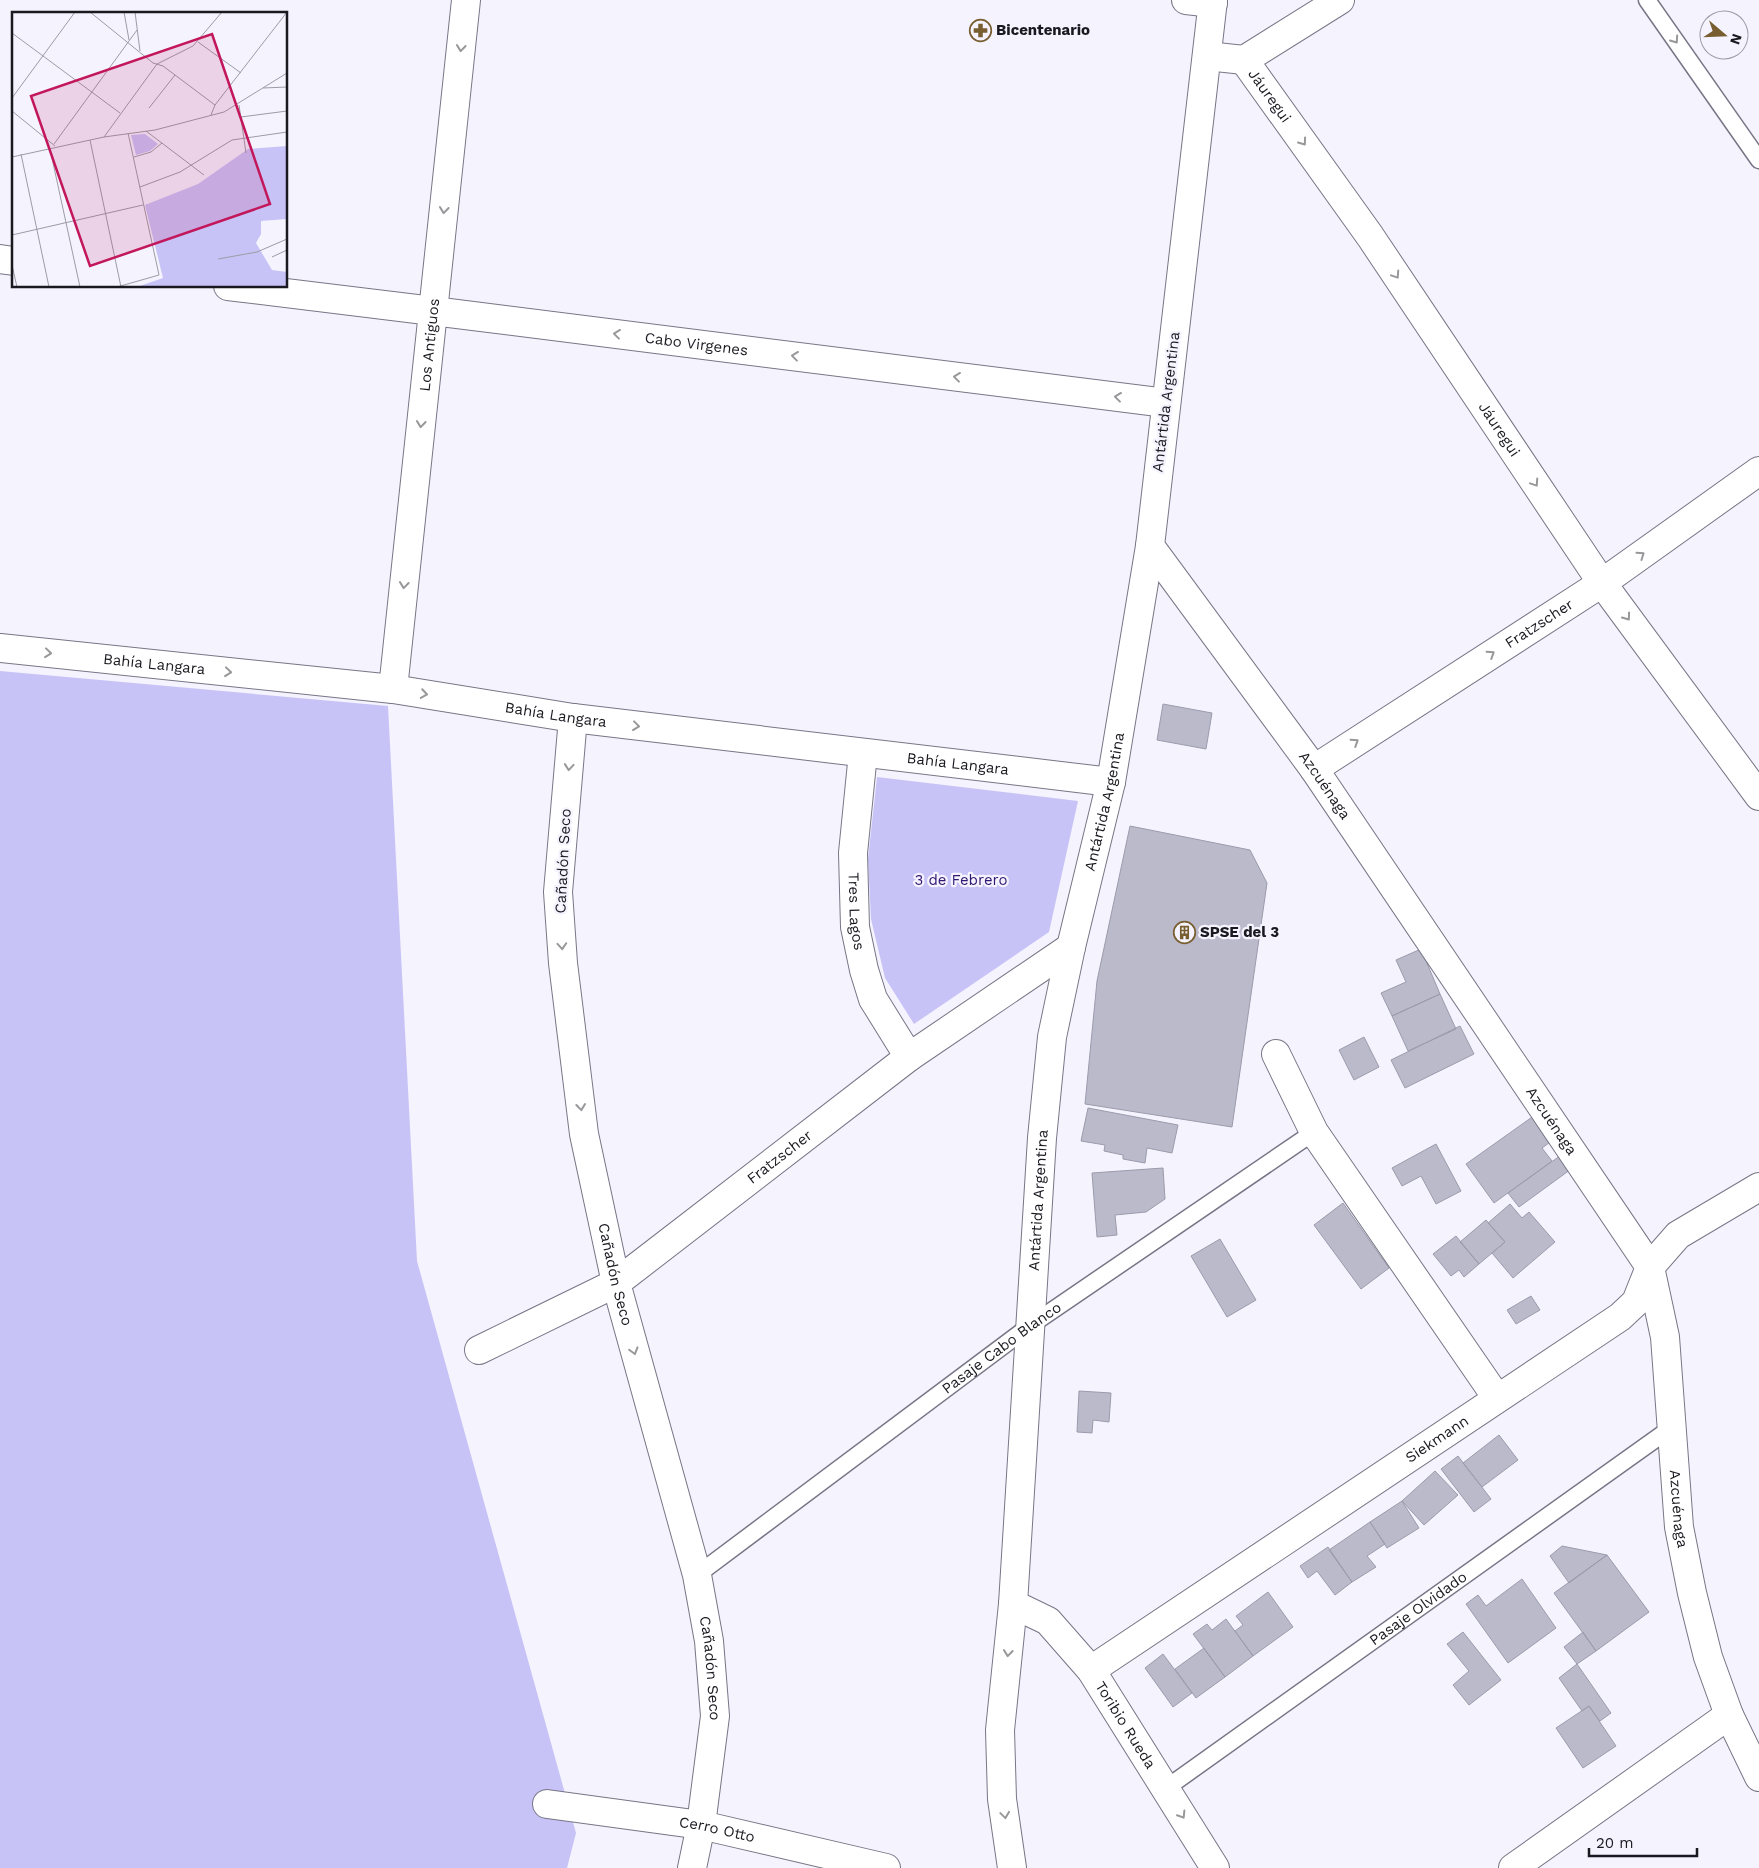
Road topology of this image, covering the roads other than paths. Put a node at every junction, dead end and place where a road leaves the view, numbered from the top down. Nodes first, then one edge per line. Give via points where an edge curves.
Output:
1 (466, 0) edge
2 (1186, 0) edge
3 (1340, 0) edge
4 (1647, 0) edge
5 (1213, 2) edge
6 (1206, 56) junction
7 (1244, 60) junction
8 (1759, 160) edge
9 (245, 288) edge
10 (433, 310) junction
11 (1166, 404) junction
12 (1759, 471) edge
13 (1150, 546) junction
14 (1602, 583) junction
15 (0, 648) edge
16 (393, 689) junction
17 (574, 718) junction
18 (863, 753) junction
19 (1314, 769) junction
20 (1111, 782) junction
21 (1759, 796) edge
22 (1071, 947) junction
23 (1276, 1054) dead end
24 (909, 1057) junction
25 (1314, 1132) junction
26 (1759, 1187) edge
27 (1650, 1267) junction
28 (616, 1283) junction
29 (1031, 1325) junction
30 (479, 1350) dead end
31 (1497, 1398) junction
32 (1671, 1428) junction
33 (698, 1575) junction
34 (1013, 1604) junction
35 (1091, 1670) junction
36 (1729, 1715) junction
37 (1759, 1777) edge
38 (1165, 1789) junction
39 (548, 1804) dead end
40 (701, 1825) junction
41 (692, 1868) edge
42 (886, 1868) edge
43 (1012, 1868) edge
44 (1214, 1868) edge
45 (1513, 1868) edge

1 -> 10 street, Los Antiguos
2 - 5 street
3 - 7 street
4 -> 8 lane
5 - 6 street, Antártida Argentina
6 - 7 street
6 - 11 street, Antártida Argentina
7 -> 14 street, Jáuregui via 1370,236
9 - 10 street, Cabo Virgenes
11 -> 10 street, Cabo Virgenes
10 -> 16 street, Los Antiguos
11 - 13 street, Antártida Argentina
14 -> 12 street, Fratzscher
13 - 19 street, Azcuénaga
13 - 20 street, Antártida Argentina
19 -> 14 street, Fratzscher
14 -> 21 street, Jáuregui
15 -> 16 street, Bahía Langara
16 -> 17 street, Bahía Langara
17 -> 18 street, Bahía Langara
17 -> 28 street, Cañadón Seco via 558,892 563,963 584,1134
18 - 20 street, Bahía Langara
18 - 24 street, Tres Lagos via 853,853 855,927 873,999
19 - 27 street, Azcuénaga
20 - 22 street, Antártida Argentina
22 - 24 street, Fratzscher
22 - 29 street, Antártida Argentina via 1052,1037 1042,1138
23 - 25 street
24 - 28 street, Fratzscher
25 - 29 lane, Pasaje Cabo Blanco
25 - 31 street
26 - 27 street, Siekmann via 1678,1235
27 - 31 street, Siekmann via 1636,1302 1620,1317
27 - 32 street, Azcuénaga via 1665,1337
28 - 30 street, Fratzscher
28 -> 33 street, Cañadón Seco
29 - 33 lane, Pasaje Cabo Blanco
29 - 34 street, Antártida Argentina
31 - 35 street, Siekmann
32 - 36 street, Azcuénaga via 1679,1527 1708,1657
32 - 38 lane, Pasaje Olvidado
33 - 40 street, Cañadón Seco via 709,1640 715,1716
34 - 35 street, Toribio Rueda via 1048,1621
34 -> 43 street, Antártida Argentina via 1000,1730 1002,1799
35 - 38 street, Toribio Rueda
36 - 37 street, Azcuénaga
36 - 45 street
38 -> 44 street, Toribio Rueda
39 - 40 street, Cerro Otto
40 - 41 street, Cañadón Seco
40 - 42 street, Cerro Otto

